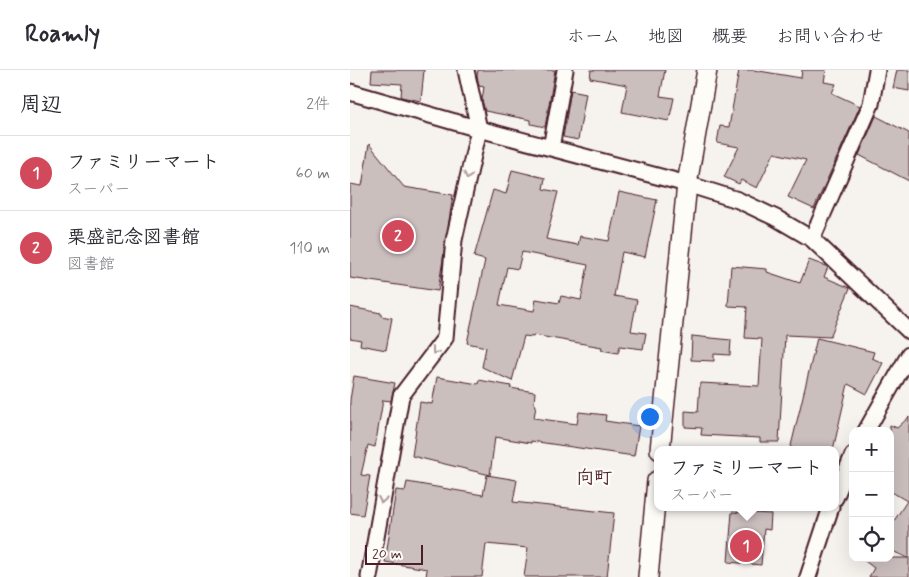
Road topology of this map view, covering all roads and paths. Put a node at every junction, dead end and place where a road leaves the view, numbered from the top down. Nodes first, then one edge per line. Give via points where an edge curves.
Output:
1 (466, 70) edge
2 (565, 70) edge
3 (707, 70) edge
4 (877, 70) edge
5 (350, 92) edge
6 (479, 129) junction
7 (551, 148) junction
8 (687, 184) junction
9 (812, 239) junction
10 (909, 331) edge
11 (909, 355) edge
12 (868, 427) edge
13 (660, 446) edge
14 (849, 464) edge
15 (839, 488) edge
16 (654, 511) edge
17 (829, 511) edge
18 (369, 577) edge
19 (648, 577) edge
20 (808, 577) edge

1 - 6 street
2 - 7 street
3 - 8 street
4 - 9 street via 871,104
5 - 6 street
6 - 7 street
6 -> 18 street via 454,240 445,338 401,396
7 - 8 street
8 - 9 street via 738,200
8 - 13 street
9 - 10 street
11 - 12 street
14 - 15 street
16 - 19 street
17 - 20 street

